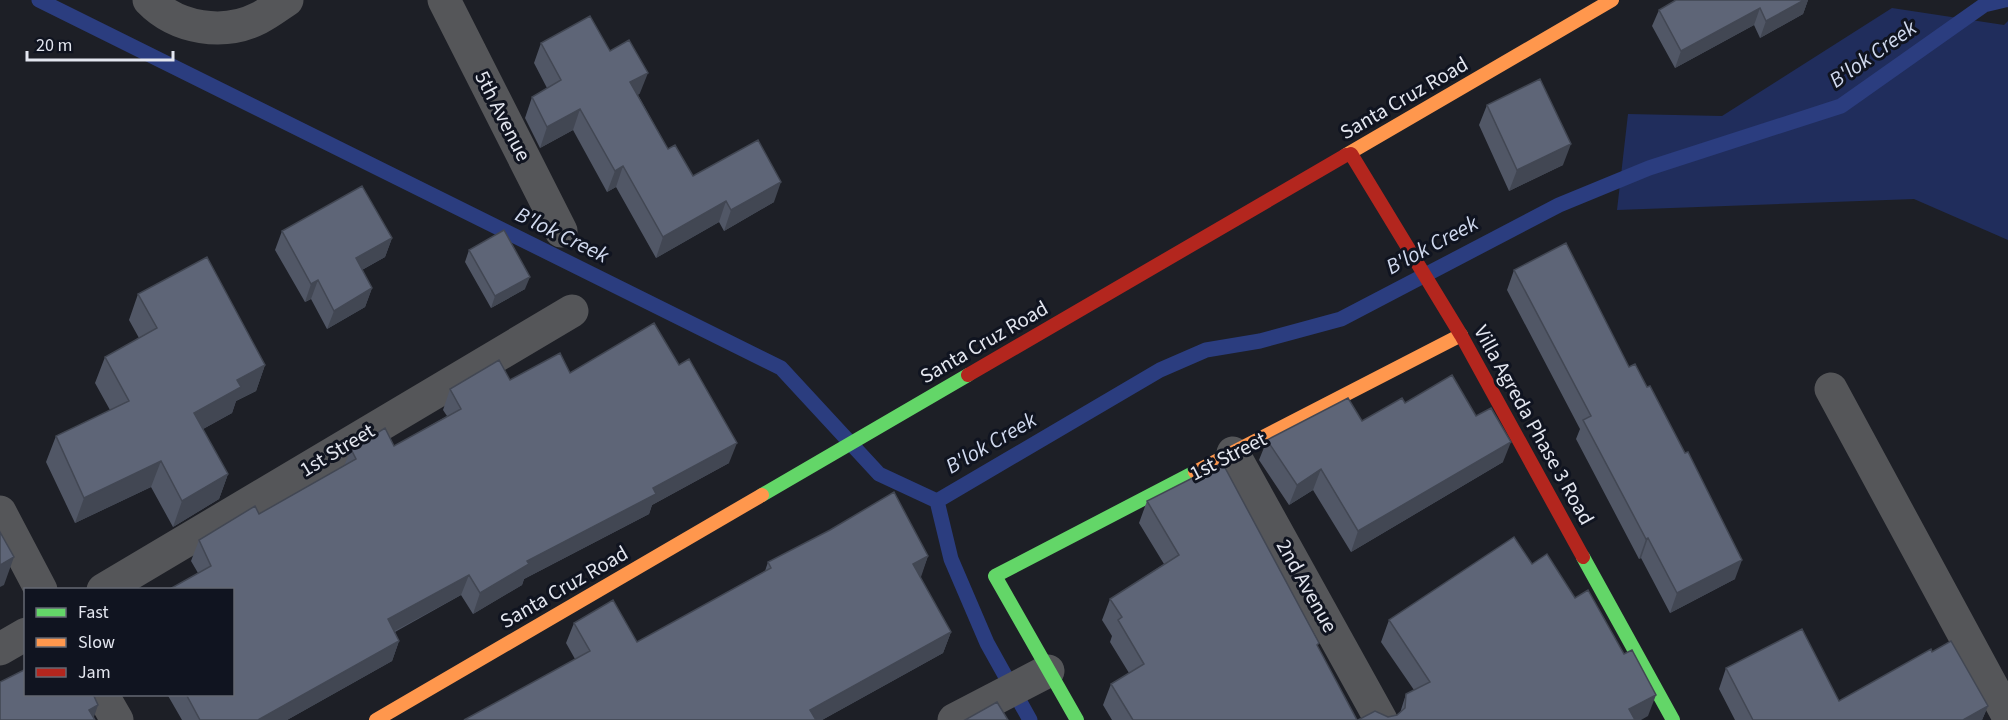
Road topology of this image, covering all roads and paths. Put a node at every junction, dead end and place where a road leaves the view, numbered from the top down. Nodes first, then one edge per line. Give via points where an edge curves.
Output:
1 (149, 0) edge
2 (287, 0) edge
3 (444, 0) edge
4 (1612, 0) edge
5 (1351, 154) junction
6 (561, 231) dead end
7 (572, 311) dead end
8 (1461, 335) junction
9 (1831, 389) dead end
10 (1233, 453) junction
11 (0, 512) edge
12 (40, 588) edge
13 (106, 588) edge
14 (24, 635) edge
15 (0, 649) edge
16 (1036, 678) junction
17 (103, 696) edge
18 (2008, 716) edge
19 (117, 720) edge
20 (376, 720) edge
21 (954, 720) edge
22 (1077, 720) edge
23 (1381, 720) edge
24 (1673, 720) edge

1 - 2 street via 190,26 221,28 258,19
3 - 6 street, 5th Avenue
4 - 5 street, Santa Cruz Road
5 - 8 street, Villa Agreda Phase 3 Road
5 - 20 street, Santa Cruz Road
7 - 13 street, 1st Street
8 - 10 street, 1st Street
8 - 24 street, Villa Agreda Phase 3 Road
9 - 18 street
10 - 16 street, 1st Street via 995,576
10 - 23 street, 2nd Avenue
11 - 12 street
14 - 15 street
16 - 21 street
16 - 22 street
17 - 19 street

